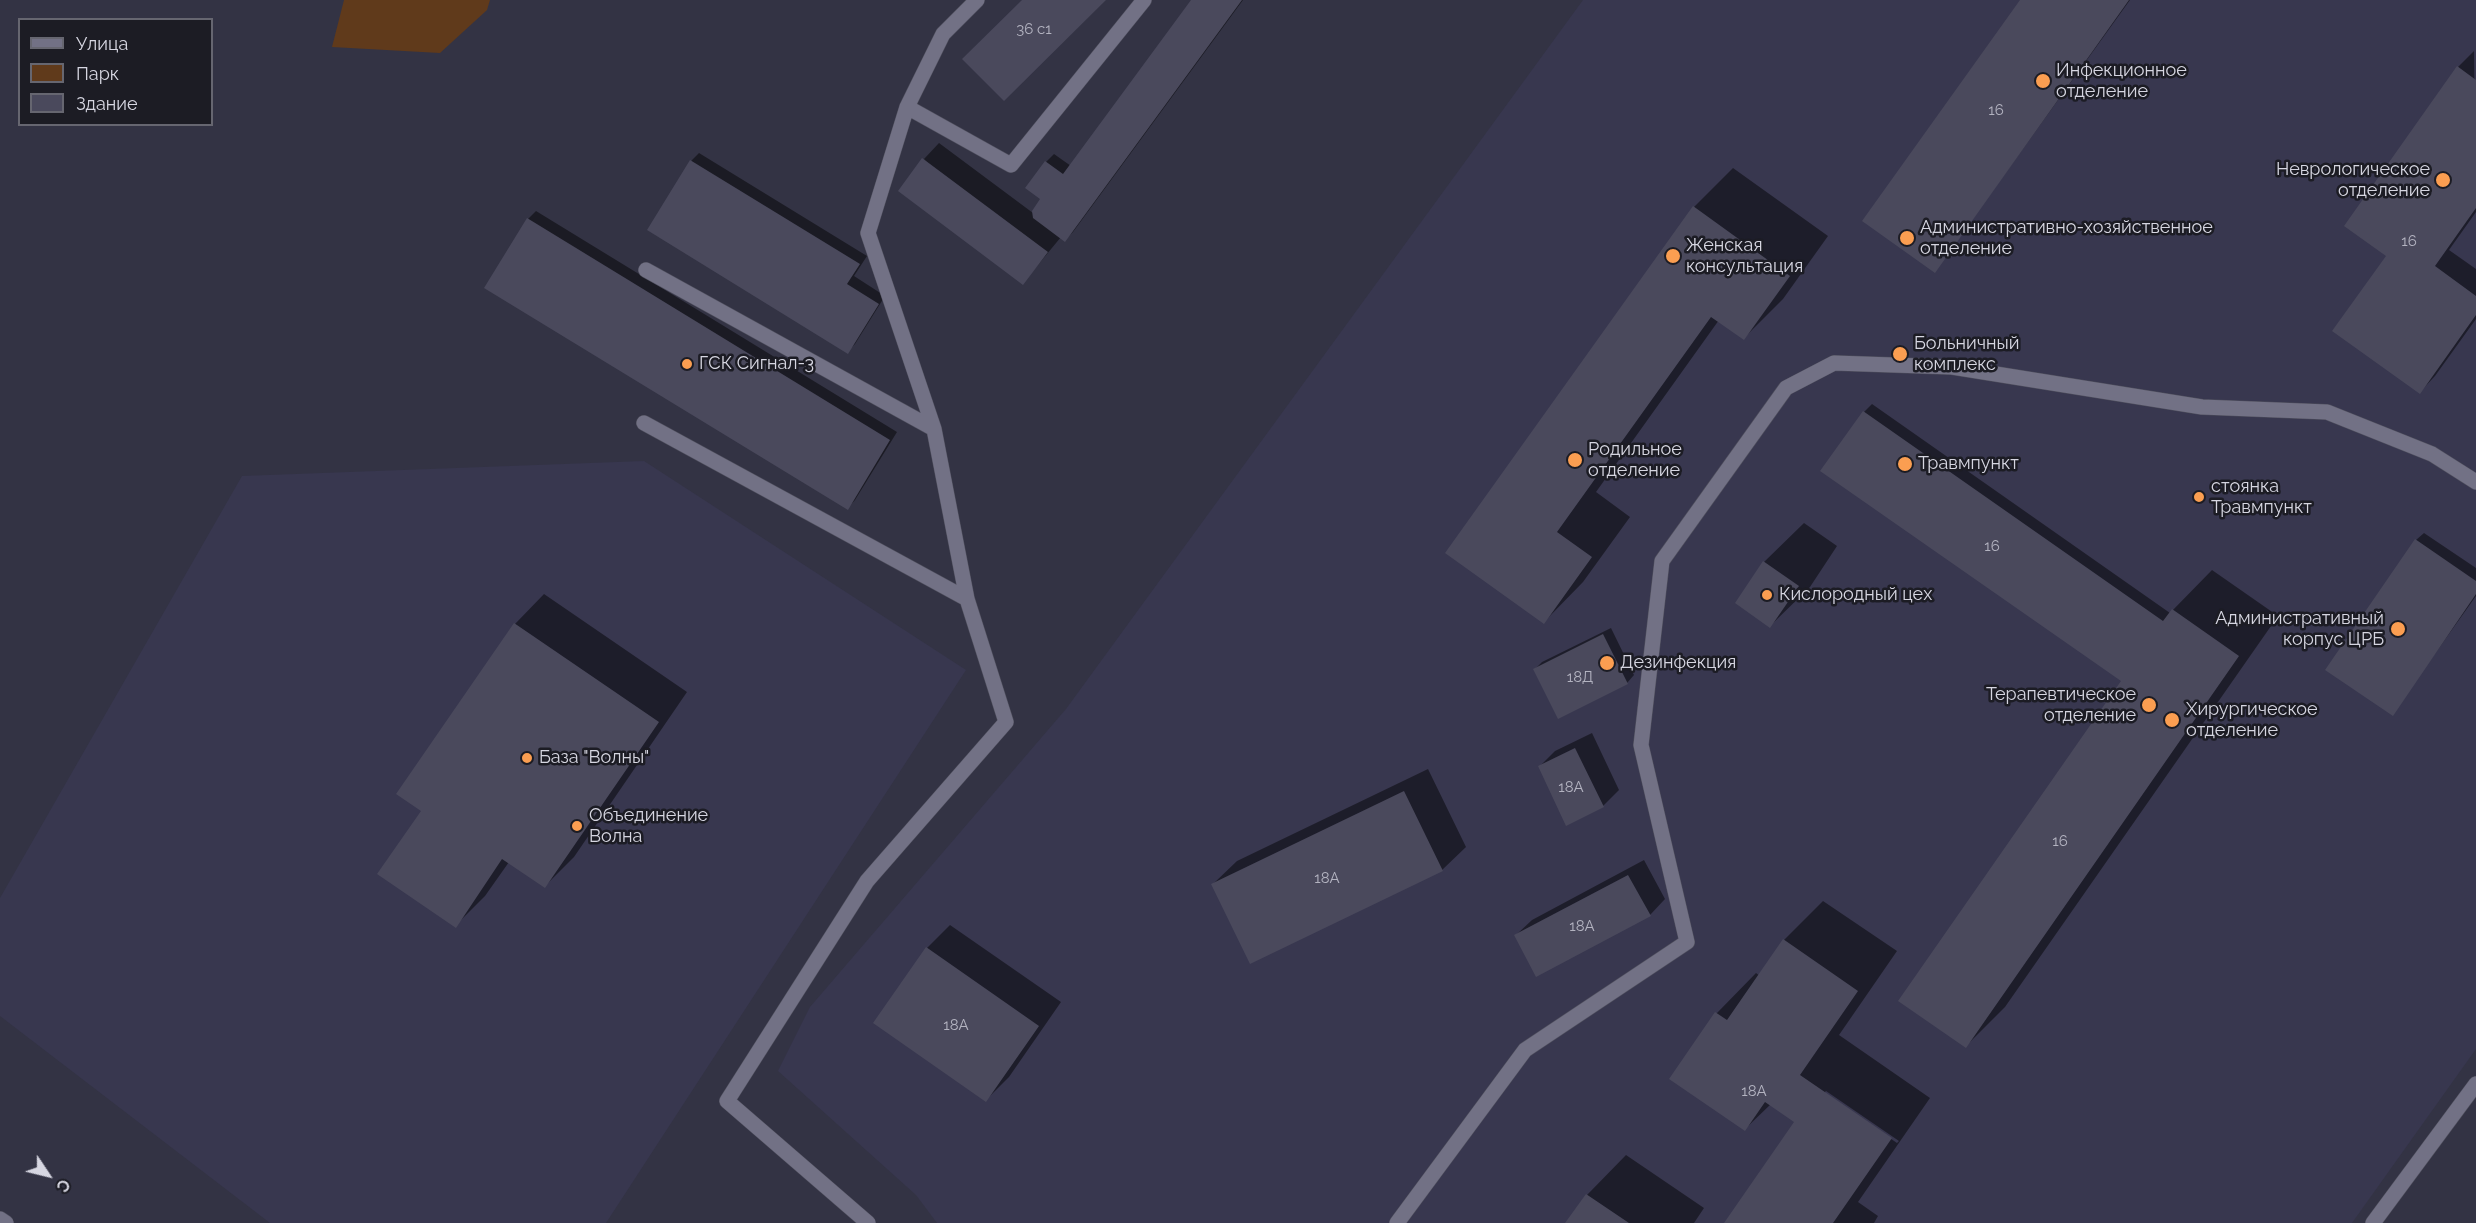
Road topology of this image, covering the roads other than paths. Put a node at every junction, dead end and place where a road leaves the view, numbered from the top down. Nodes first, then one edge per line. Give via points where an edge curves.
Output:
1 (977, 0) edge
2 (1144, 0) edge
3 (907, 107) junction
4 (646, 270) dead end
5 (644, 423) dead end
6 (934, 429) junction
7 (2476, 482) edge
8 (967, 599) junction
9 (2476, 1084) edge
10 (0, 1219) edge
11 (2379, 1221) edge
12 (6, 1223) edge
13 (868, 1223) edge
14 (1396, 1223) edge

1 - 3 main road via 943,34
2 - 3 main road via 1011,165
3 - 6 main road via 867,233
4 - 6 main road
5 - 8 main road
6 - 8 main road
7 - 14 main road via 2432,454 2327,412 2202,406 1952,367 1834,363 1786,388 1662,561 1641,745 1687,942 1525,1050
8 - 13 main road via 1006,722 867,881 727,1101
9 - 11 main road
10 - 12 main road

